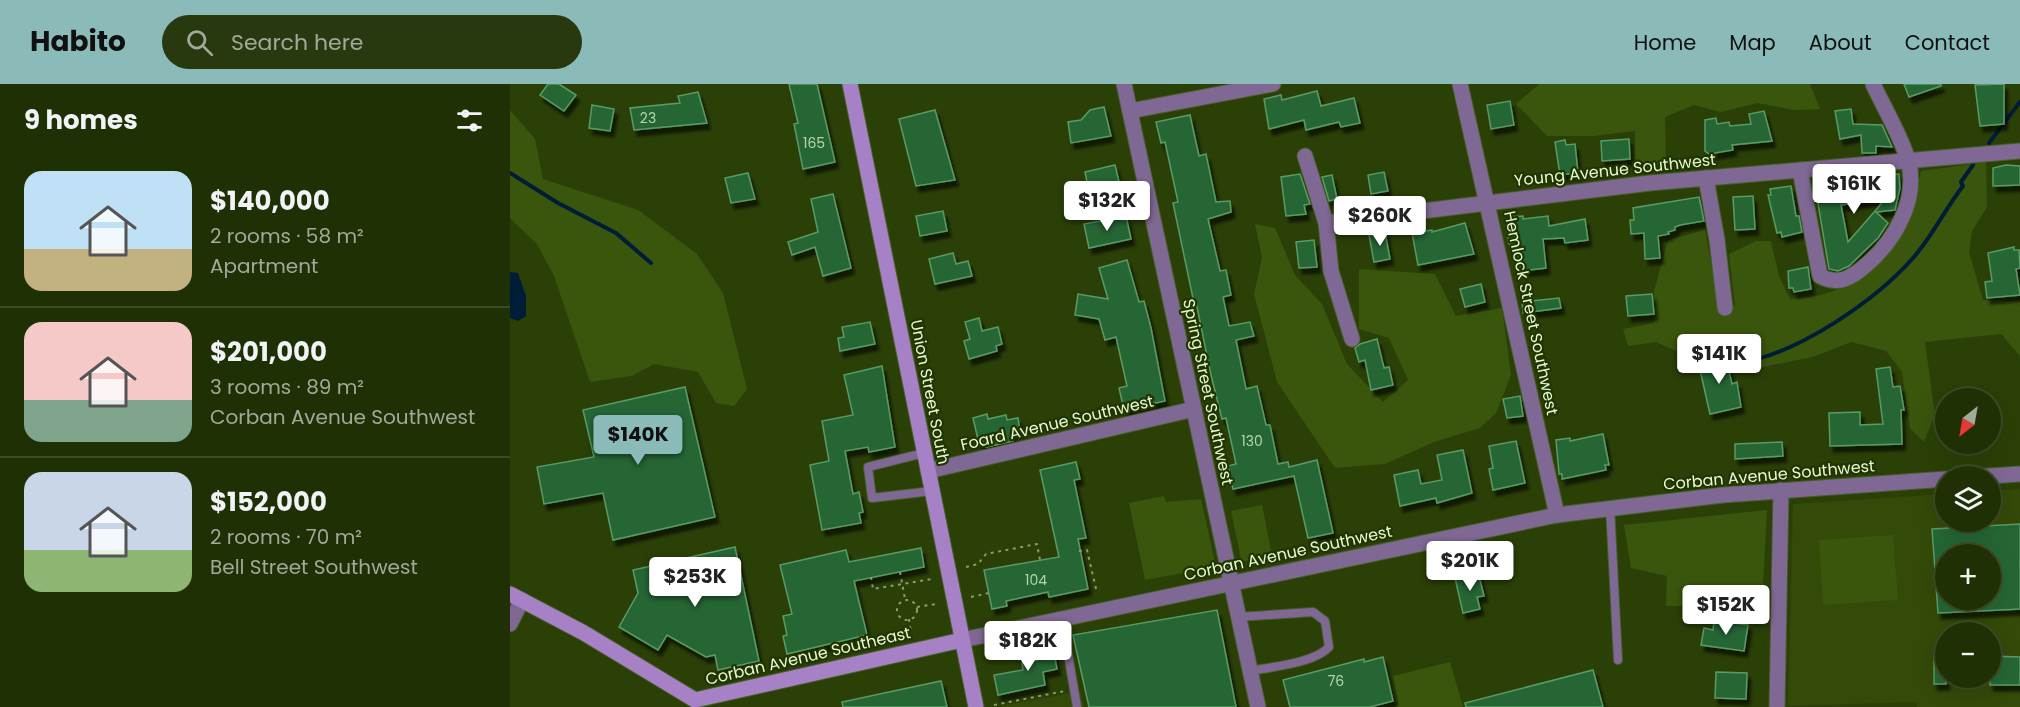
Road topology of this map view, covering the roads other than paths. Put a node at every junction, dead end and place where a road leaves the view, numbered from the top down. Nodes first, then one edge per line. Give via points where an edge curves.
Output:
1 (850, 84) edge
2 (1124, 84) edge
3 (1273, 84) edge
4 (1460, 84) edge
5 (1873, 84) edge
6 (1130, 111) junction
7 (2020, 151) edge
8 (1305, 156) dead end
9 (1906, 156) junction
10 (1800, 170) junction
11 (1706, 178) junction
12 (1488, 202) junction
13 (1326, 223) junction
14 (1725, 308) dead end
15 (1352, 339) dead end
16 (1194, 409) junction
17 (924, 453) junction
18 (928, 471) junction
19 (2020, 474) edge
20 (2001, 475) edge
21 (1935, 480) edge
22 (1781, 490) junction
23 (932, 491) junction
24 (1610, 507) junction
25 (1557, 515) junction
26 (1231, 584) junction
27 (516, 597) edge
28 (1239, 617) junction
29 (1062, 619) junction
30 (510, 624) edge
31 (962, 640) junction
32 (1618, 660) dead end
33 (1250, 671) junction
34 (696, 704) edge
35 (976, 707) edge
36 (1077, 707) edge
37 (1258, 707) edge
38 (1777, 707) edge

1 - 17 main road, Union Street South
2 - 6 street, Spring Street Southwest
3 - 6 street
4 - 12 street, Hemlock Street Southwest
5 - 9 street
6 - 16 street, Spring Street Southwest
7 - 9 street, Young Avenue Southwest
8 - 13 street
9 - 10 street, Young Avenue Southwest
9 - 10 street via 1909,202 1905,212 1878,256 1840,281 1820,276 1816,265
10 - 11 street, Young Avenue Southwest
11 - 12 street, Young Avenue Southwest
11 - 14 street
12 - 13 street, Young Avenue Southwest
12 - 25 street, Hemlock Street Southwest
13 - 15 street via 1331,271
16 - 18 street, Foard Avenue Southwest
16 - 26 street, Spring Street Southwest
17 - 18 main road, Union Street South
17 - 23 lane via 868,467 872,498
18 - 23 main road, Union Street South
19 - 20 street
21 - 22 street, Corban Avenue Southwest
22 - 24 street, Corban Avenue Southwest
22 - 38 street
23 - 31 main road, Union Street South
24 - 25 street, Corban Avenue Southwest
24 - 32 lane
25 - 26 street, Corban Avenue Southwest
26 - 28 street, Spring Street Southwest
26 - 29 street, Corban Avenue Southwest
27 - 30 street
27 - 34 main road, Corban Avenue Southeast via 584,633
28 - 33 street, Spring Street Southwest
28 - 33 lane via 1314,612 1324,621 1329,647 1324,652
29 - 31 street, Corban Avenue Southwest
29 - 36 lane
31 - 34 main road, Corban Avenue Southeast
31 - 35 main road, Union Street South
33 - 37 street, Spring Street Southwest

